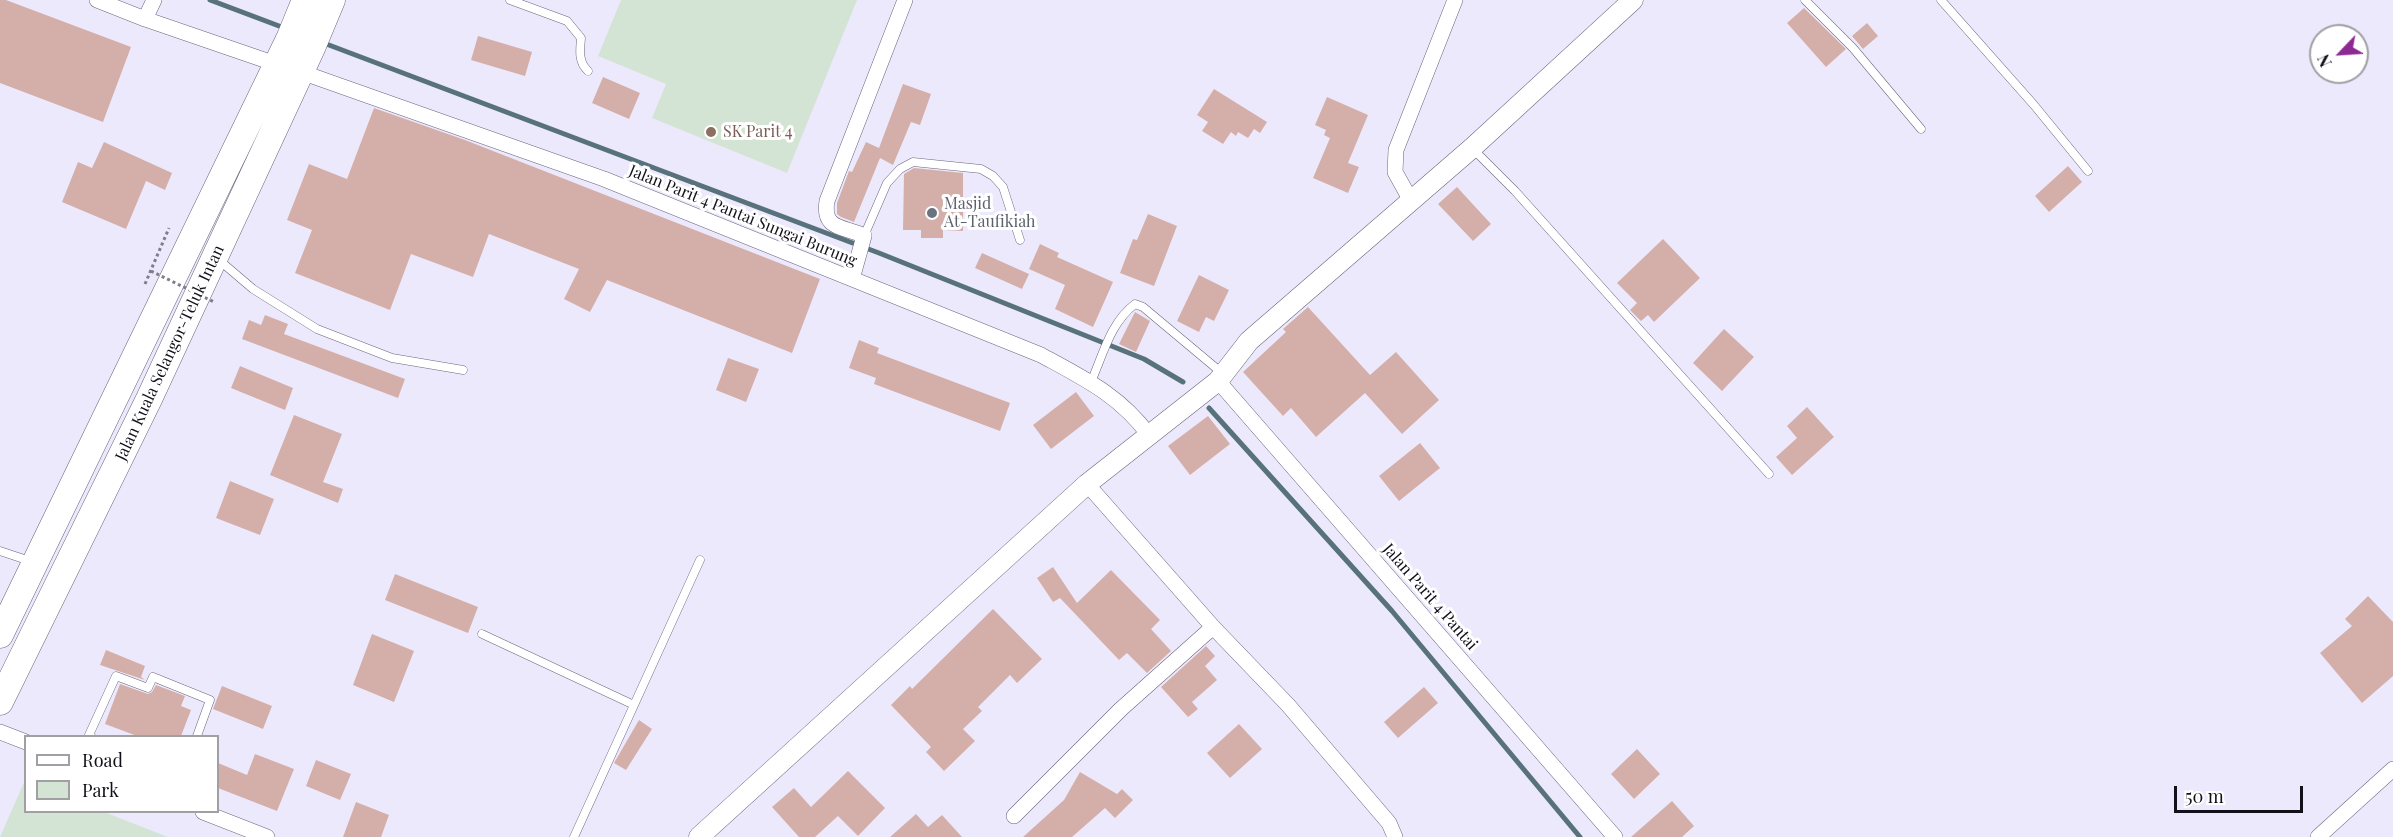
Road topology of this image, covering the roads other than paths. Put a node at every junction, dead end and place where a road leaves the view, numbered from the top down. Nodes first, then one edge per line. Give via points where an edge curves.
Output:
1 (97, 0) edge
2 (154, 0) edge
3 (306, 0) edge
4 (332, 0) edge
5 (510, 0) edge
6 (905, 0) edge
7 (1455, 0) edge
8 (1633, 0) edge
9 (1804, 0) edge
10 (1941, 0) edge
11 (145, 19) junction
12 (301, 43) junction
13 (276, 64) junction
14 (588, 71) dead end
15 (301, 72) junction
16 (1922, 129) dead end
17 (1472, 148) junction
18 (2088, 171) dead end
19 (1410, 199) junction
20 (1020, 240) dead end
21 (861, 245) junction
22 (215, 257) junction
23 (852, 279) junction
24 (462, 370) dead end
25 (1221, 377) junction
26 (1091, 382) junction
27 (1149, 435) junction
28 (1770, 474) dead end
29 (1087, 484) junction
30 (0, 551) edge
31 (700, 560) dead end
32 (35, 563) junction
33 (1212, 627) junction
34 (482, 634) dead end
35 (0, 635) edge
36 (0, 702) edge
37 (634, 705) junction
38 (0, 732) edge
39 (89, 735) edge
40 (197, 735) edge
41 (24, 741) edge
42 (2393, 769) edge
43 (205, 813) edge
44 (1014, 816) dead end
45 (267, 837) edge
46 (574, 837) edge
47 (699, 837) edge
48 (1395, 837) edge
49 (1615, 837) edge
50 (2318, 837) edge

1 - 11 street
2 - 11 street
3 - 12 highway, Jalan Kuala Selangor-Teluk Intan
4 - 12 highway, Jalan Kuala Selangor-Teluk Intan
5 - 14 lane via 567,21 581,38 580,55
6 - 21 street via 827,201 830,220
7 - 19 street via 1396,150 1395,171
8 - 17 street
9 - 16 lane via 1853,48
10 - 18 lane
11 - 13 street
12 - 13 highway, Jalan Kuala Selangor-Teluk Intan
12 - 15 highway, Jalan Kuala Selangor-Teluk Intan
13 - 32 highway, Jalan Kuala Selangor-Teluk Intan
15 - 22 highway, Jalan Kuala Selangor-Teluk Intan
15 - 23 street, Jalan Parit 4 Pantai Sungai Burung via 604,178
17 - 19 street
17 - 28 lane
19 - 25 street via 1249,341
20 - 21 lane via 1004,188 993,176 981,169 913,162 887,183
21 - 23 street
22 - 24 lane via 253,289 317,329 392,358
22 - 36 highway, Jalan Kuala Selangor-Teluk Intan via 150,399
23 - 26 street, Jalan Parit 4 Pantai Sungai Burung via 1041,355
25 - 26 lane via 1135,304 1124,313 1110,337
25 - 27 street
25 - 49 street, Jalan Parit 4 Pantai
26 - 27 street, Jalan Parit 4 Pantai Sungai Burung via 1134,415
27 - 29 street
29 - 33 street
29 - 47 street
30 - 32 lane
31 - 37 lane
32 - 35 highway, Jalan Kuala Selangor-Teluk Intan
33 - 44 street via 1121,709
33 - 48 street via 1288,705 1389,823
34 - 37 lane
37 - 46 lane
38 - 41 street
39 - 40 lane via 116,676 148,688 153,678 210,700
42 - 50 street
43 - 45 street

